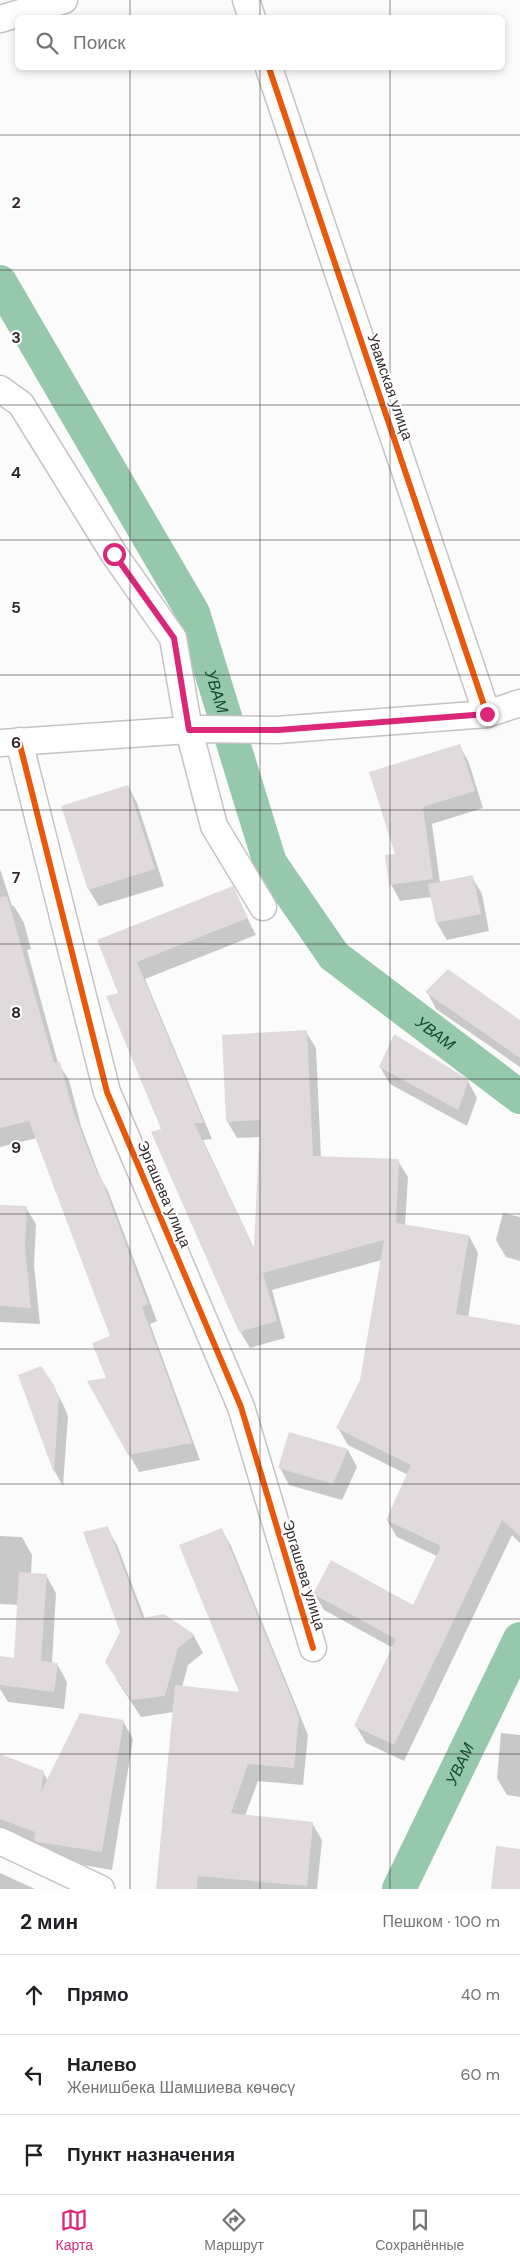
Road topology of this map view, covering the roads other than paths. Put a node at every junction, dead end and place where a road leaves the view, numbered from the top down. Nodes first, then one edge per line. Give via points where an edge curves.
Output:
1 (64, 0) edge
2 (246, 0) edge
3 (251, 15) edge
4 (0, 19) edge
5 (270, 70) edge
6 (0, 390) edge
7 (520, 703) edge
8 (487, 714) junction
9 (196, 730) junction
10 (10, 742) edge
11 (263, 907) dead end
12 (312, 1648) dead end
13 (0, 1841) edge
14 (101, 1889) edge

1 - 4 street
2 - 3 street
5 - 8 street, Увамская улица
6 - 9 street via 21,404 114,554 174,638
7 - 8 street
8 - 9 street via 278,730
9 - 10 street
9 - 11 street via 214,826
10 - 12 street, Эргашева улица via 107,1092 241,1407
13 - 14 street

